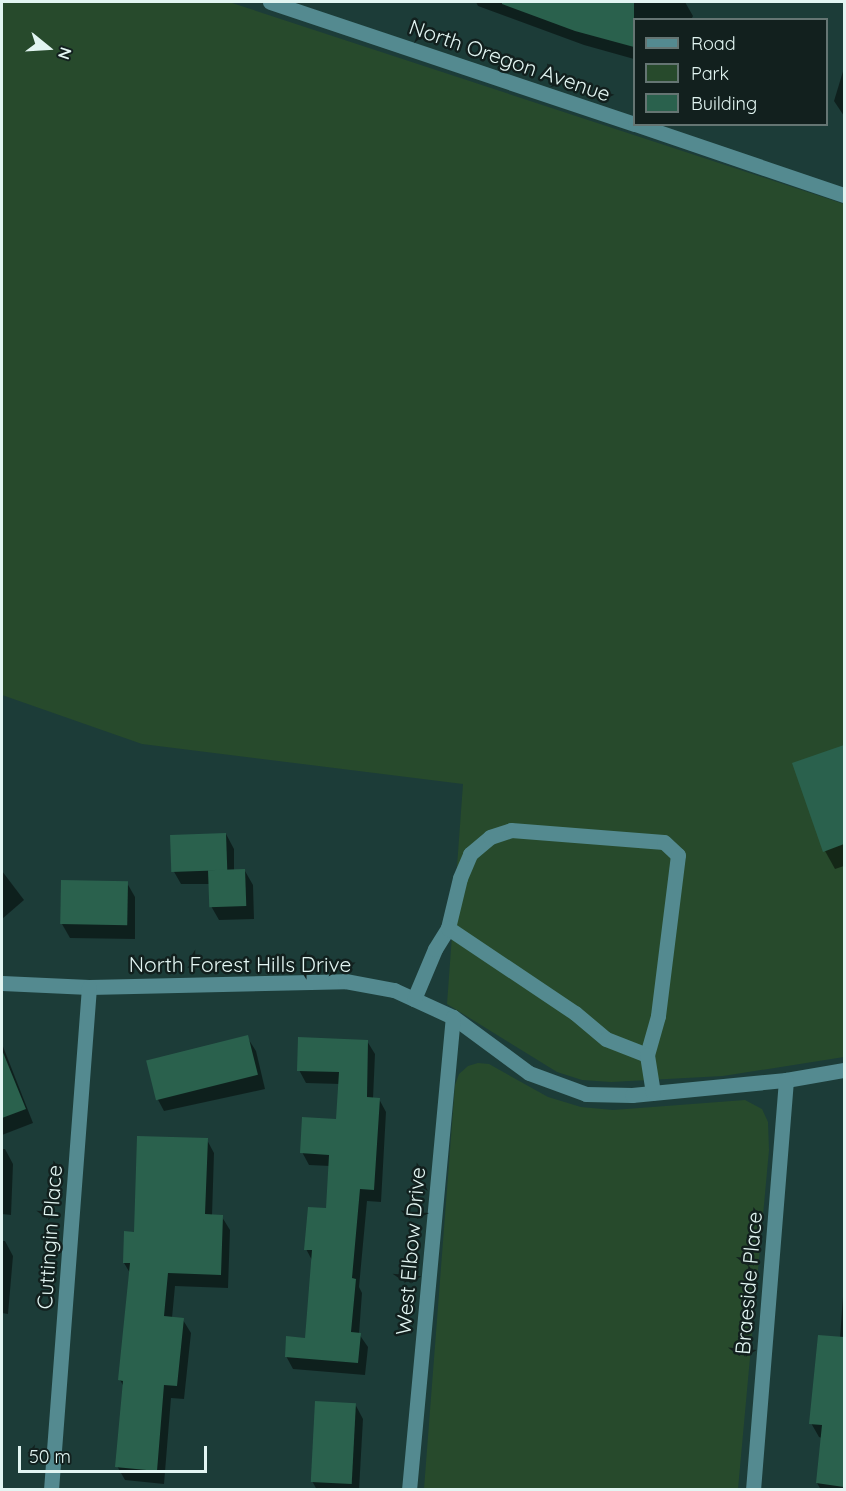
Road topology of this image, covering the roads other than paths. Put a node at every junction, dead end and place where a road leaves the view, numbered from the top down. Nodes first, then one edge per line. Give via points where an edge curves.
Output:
1 (270, 2) edge
2 (633, 123) edge
3 (641, 126) edge
4 (844, 195) edge
5 (448, 928) junction
6 (2, 983) edge
7 (88, 987) junction
8 (414, 999) junction
9 (453, 1017) junction
10 (647, 1054) junction
11 (844, 1070) edge
12 (786, 1080) junction
13 (653, 1093) junction
14 (51, 1490) edge
15 (409, 1490) edge
16 (753, 1490) edge

1 - 2 street, North Oregon Avenue
3 - 4 street, North Oregon Avenue
5 - 8 street
5 - 10 street via 575,1013 606,1039
5 - 10 street via 470,854 490,837 511,830 664,842 678,855 658,1016
6 - 7 street, North Forest Hills Drive
7 - 8 street, North Forest Hills Drive via 345,981 394,990
7 - 14 street, Cuttingin Place
8 - 9 street, North Forest Hills Drive
9 - 13 street, North Forest Hills Drive via 529,1073 586,1094
9 - 15 street, West Elbow Drive
10 - 13 street
11 - 12 street, North Forest Hills Drive
12 - 13 street, North Forest Hills Drive
12 - 16 street, Braeside Place

